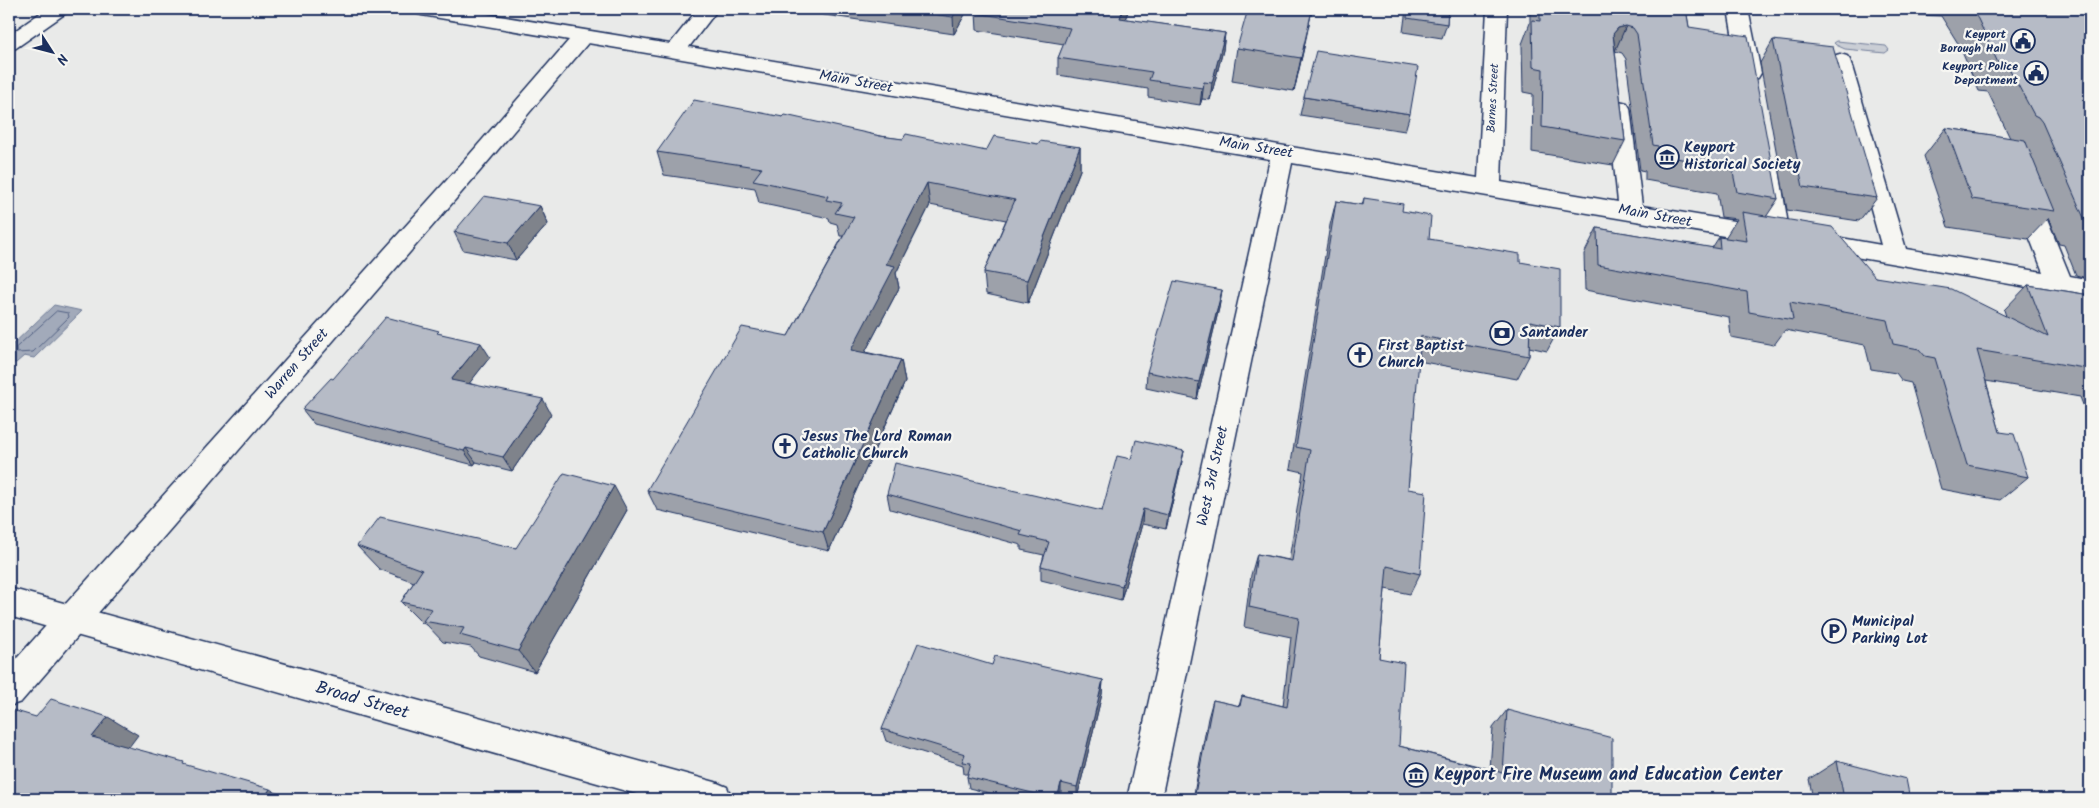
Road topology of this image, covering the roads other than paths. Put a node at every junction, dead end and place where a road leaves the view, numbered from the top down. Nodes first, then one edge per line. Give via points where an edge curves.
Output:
1 (59, 9) edge
2 (422, 9) edge
3 (708, 9) edge
4 (1497, 9) edge
5 (1738, 9) edge
6 (583, 36) junction
7 (9, 44) edge
8 (676, 51) junction
9 (1840, 60) dead end
10 (1617, 86) edge
11 (1753, 92) edge
12 (1763, 150) edge
13 (1283, 153) junction
14 (2017, 176) edge
15 (1489, 187) junction
16 (1631, 212) junction
17 (1778, 237) junction
18 (1896, 256) junction
19 (2060, 284) junction
20 (2090, 289) edge
21 (9, 602) edge
22 (71, 620) junction
23 (9, 691) edge
24 (715, 799) edge
25 (1144, 799) edge

1 - 7 street
2 - 6 street, Main Street
3 - 8 street
4 - 15 street, Barnes Street
5 - 11 street
6 - 8 street, Main Street
6 - 22 street, Warren Street
8 - 13 street, Main Street
9 - 18 street
10 - 16 street
12 - 17 street
13 - 15 street, Main Street
13 - 25 street, West 3rd Street
14 - 19 street
15 - 16 street, Main Street
16 - 17 street, Main Street
17 - 18 street, Main Street
18 - 19 street, Main Street
19 - 20 street, Main Street
21 - 22 street, Broad Street
22 - 23 street, Warren Street
22 - 24 street, Broad Street

